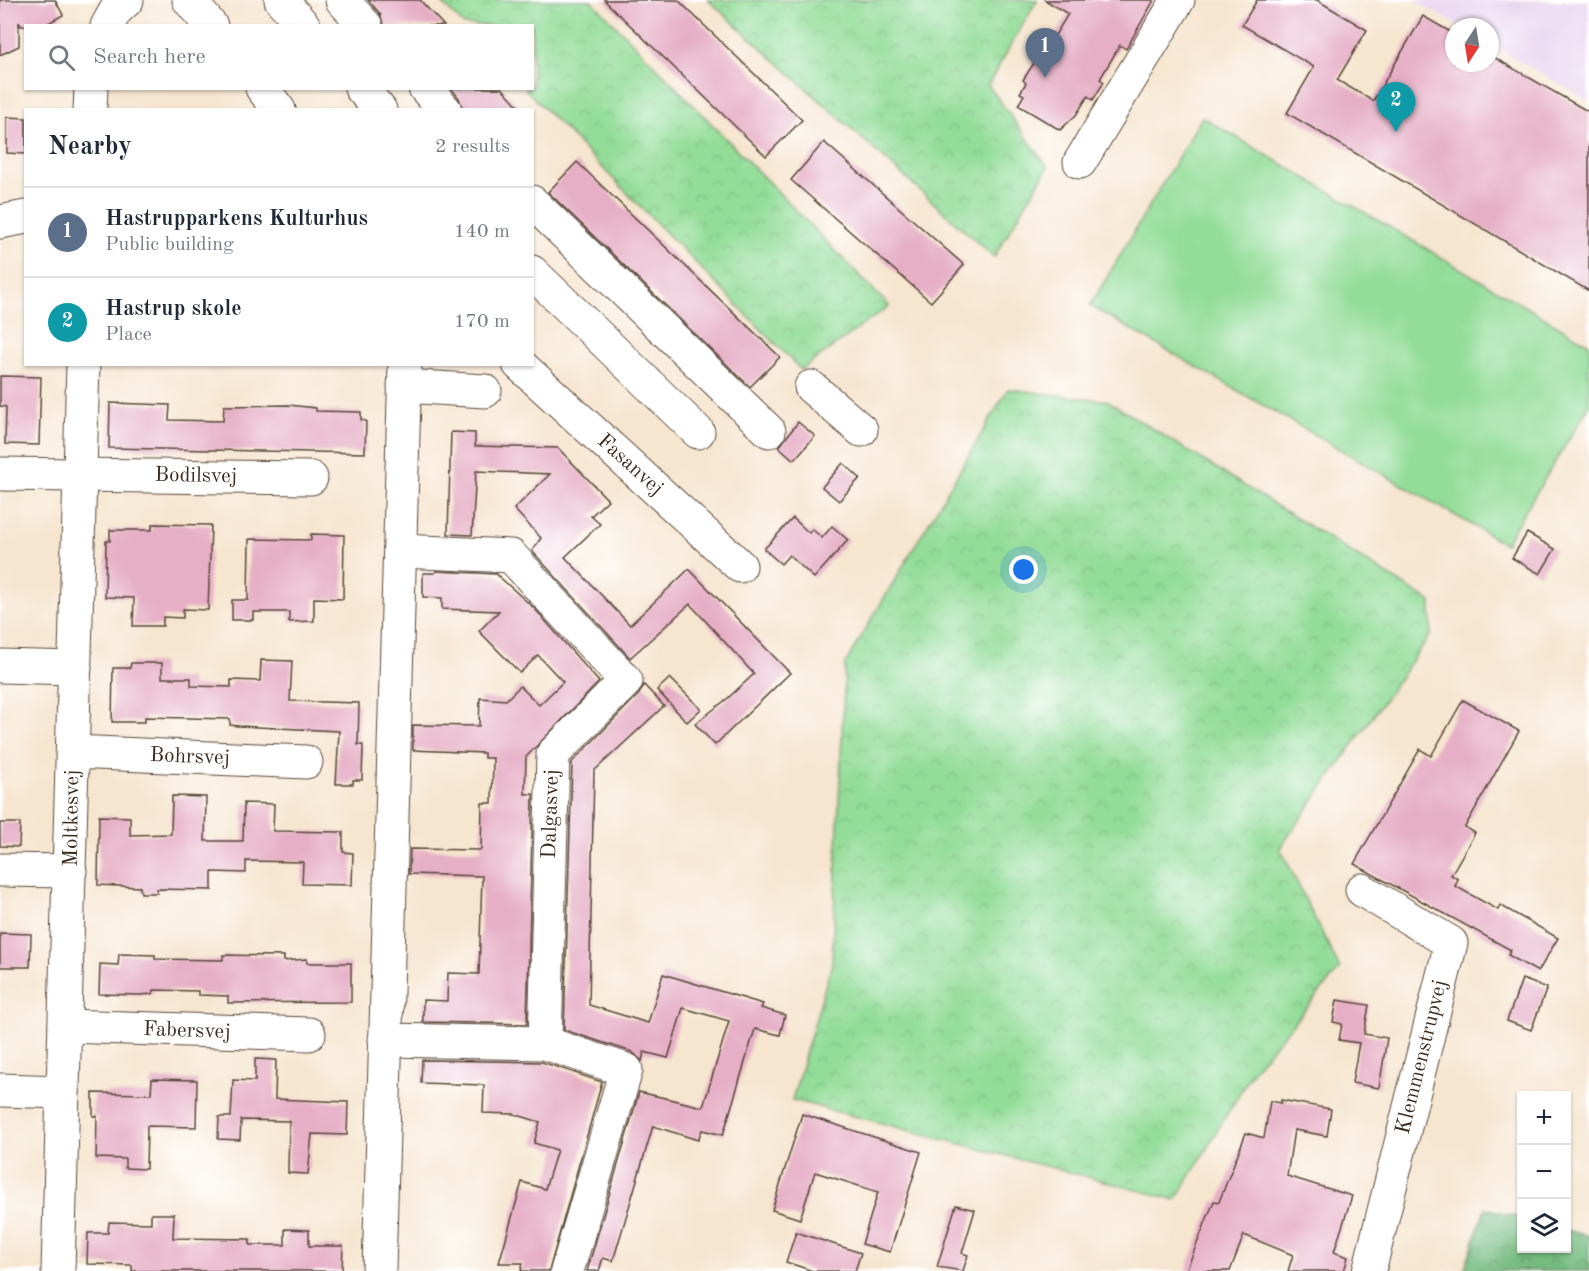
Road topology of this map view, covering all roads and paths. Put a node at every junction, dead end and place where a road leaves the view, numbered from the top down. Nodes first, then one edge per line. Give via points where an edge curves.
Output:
1 (127, 0) edge
2 (189, 0) edge
3 (281, 0) edge
4 (342, 0) edge
5 (1178, 0) edge
6 (108, 24) edge
7 (209, 24) edge
8 (302, 24) edge
9 (364, 24) edge
10 (91, 90) edge
11 (264, 90) edge
12 (363, 90) edge
13 (427, 90) edge
14 (90, 108) edge
15 (277, 108) edge
16 (378, 108) edge
17 (443, 108) edge
18 (1080, 162) dead end
19 (534, 204) edge
20 (24, 217) edge
21 (0, 222) edge
22 (534, 274) edge
23 (83, 366) edge
24 (521, 366) edge
25 (404, 375) edge
26 (811, 387) dead end
27 (485, 391) dead end
28 (861, 430) dead end
29 (769, 431) dead end
30 (698, 432) dead end
31 (0, 474) edge
32 (81, 474) junction
33 (311, 478) dead end
34 (401, 550) junction
35 (740, 566) dead end
36 (0, 666) edge
37 (75, 668) junction
38 (73, 752) junction
39 (306, 762) dead end
40 (0, 870) edge
41 (70, 871) junction
42 (1362, 891) dead end
43 (65, 1026) junction
44 (309, 1034) dead end
45 (385, 1040) junction
46 (545, 1043) junction
47 (0, 1090) edge
48 (63, 1092) junction
49 (58, 1271) edge
50 (379, 1271) edge
51 (567, 1271) edge
52 (1369, 1271) edge

1 - 6 street
2 - 7 street
3 - 8 street
4 - 9 street
5 - 18 street
10 - 14 street
11 - 15 street
12 - 16 street
13 - 17 street
19 - 29 street
20 - 21 street
22 - 30 street
23 - 32 street, Moltkesvej
24 - 35 street, Fasanvej
25 - 27 street
25 - 34 street
26 - 28 street
31 - 32 street, Bodilsvej
32 - 33 street, Bodilsvej
32 - 37 street, Moltkesvej
34 - 45 street
34 - 46 street, Dalgasvej via 510,556 626,681 553,754
36 - 37 street
37 - 38 street, Moltkesvej
38 - 39 street, Bohrsvej
38 - 41 street, Moltkesvej
40 - 41 street
41 - 43 street, Moltkesvej
42 - 52 street, Klemmenstrupvej via 1451,943
43 - 44 street, Fabersvej
43 - 48 street, Moltkesvej
45 - 46 street
45 - 50 street
46 - 51 street via 626,1070
47 - 48 street
48 - 49 street, Moltkesvej

